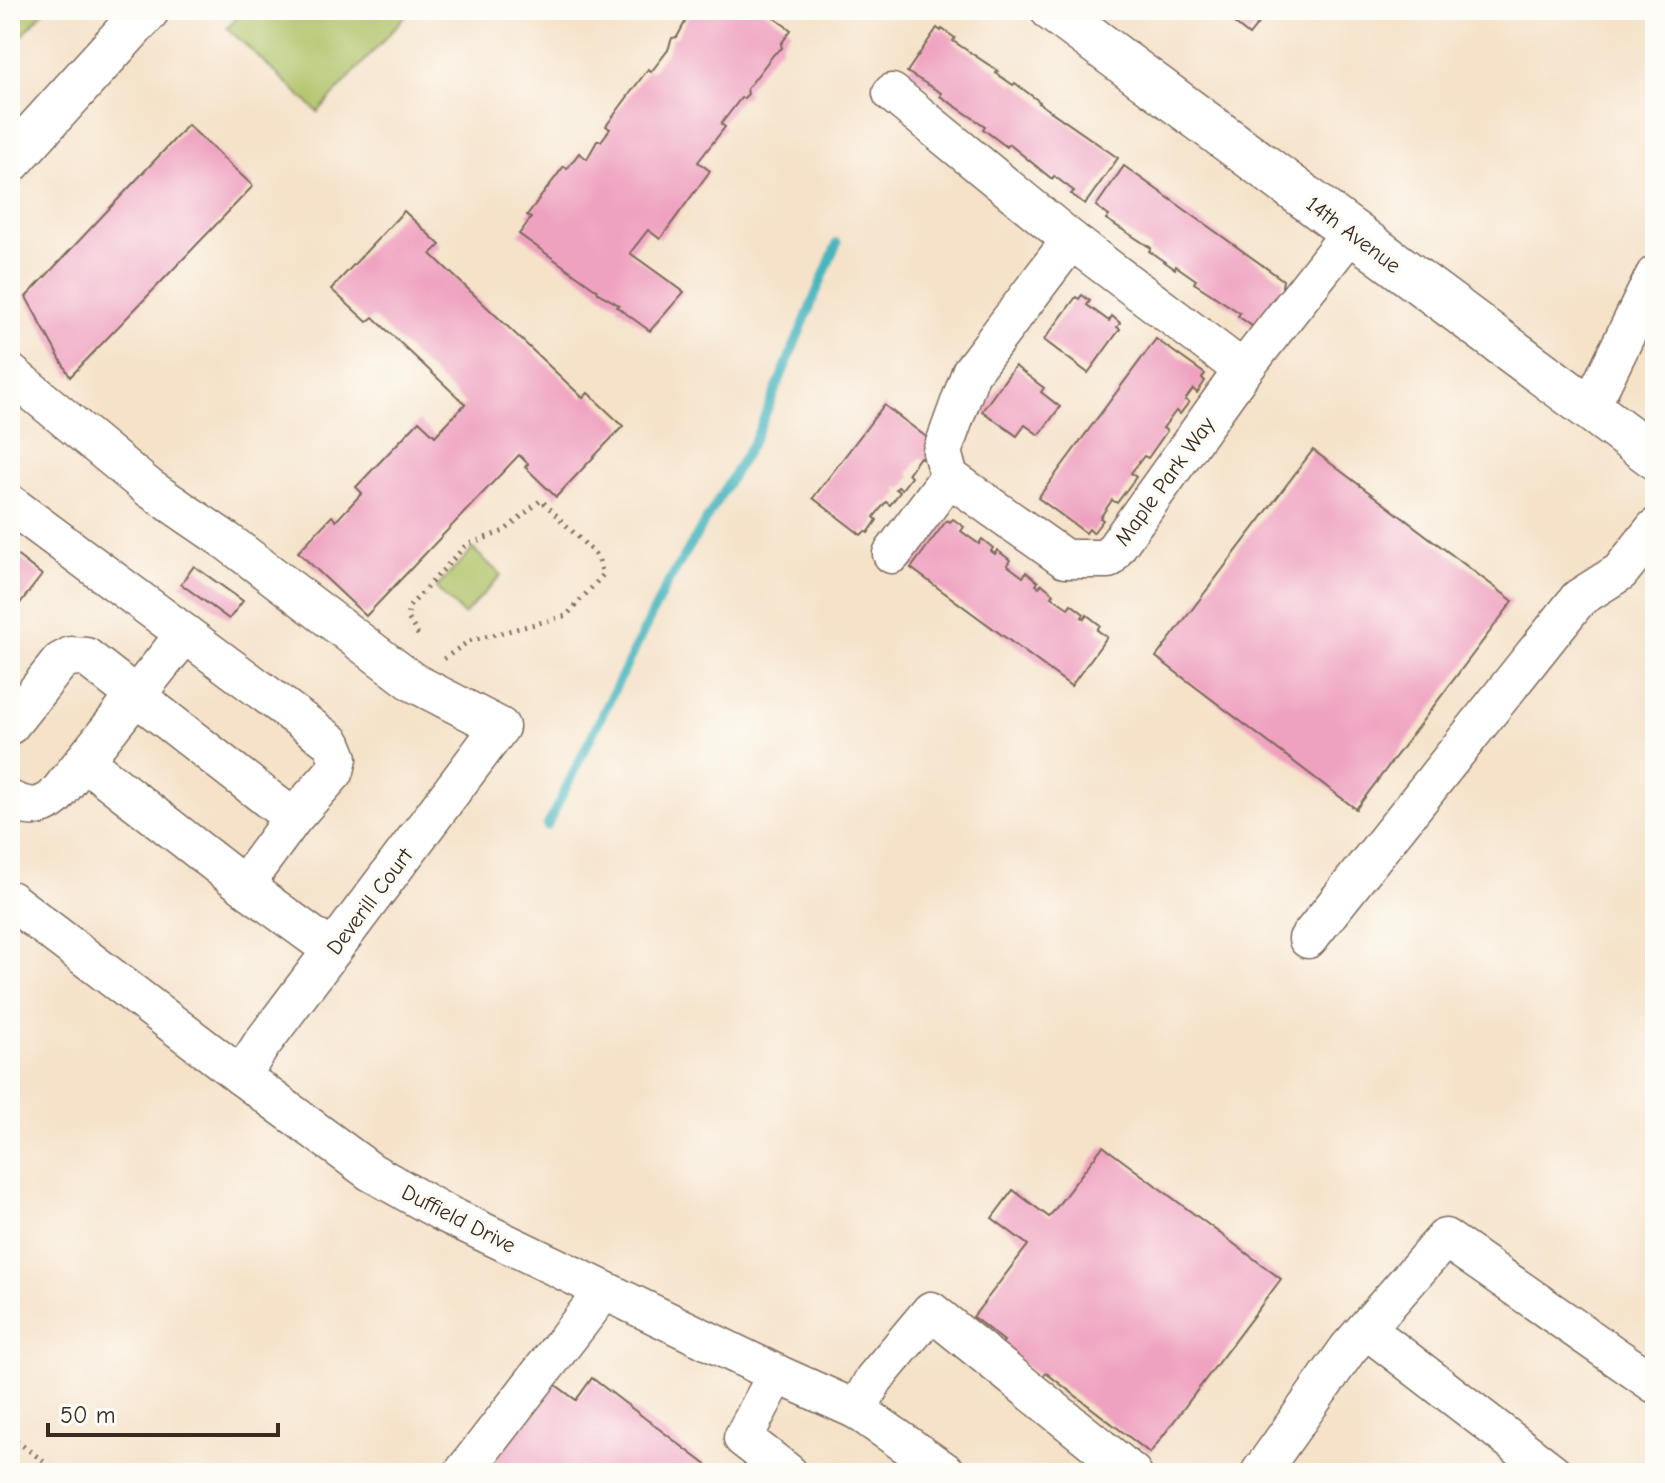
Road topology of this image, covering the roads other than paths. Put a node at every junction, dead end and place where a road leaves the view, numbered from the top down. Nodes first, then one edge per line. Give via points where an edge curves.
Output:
1 (147, 10) edge
2 (1053, 10) edge
3 (892, 93) dead end
4 (10, 161) edge
5 (1351, 232) junction
6 (1071, 240) junction
7 (1655, 275) edge
8 (1243, 370) junction
9 (12, 371) edge
10 (1590, 408) junction
11 (1655, 457) edge
12 (949, 477) junction
13 (10, 504) edge
14 (1655, 528) edge
15 (892, 554) dead end
16 (185, 634) junction
17 (136, 696) junction
18 (10, 725) edge
19 (84, 761) junction
20 (10, 800) edge
21 (293, 818) junction
22 (251, 891) junction
23 (10, 900) edge
24 (1308, 939) dead end
25 (332, 950) junction
26 (241, 1076) junction
27 (604, 1291) junction
28 (1366, 1329) junction
29 (777, 1374) junction
30 (1655, 1384) edge
31 (857, 1410) junction
32 (463, 1473) edge
33 (788, 1473) edge
34 (947, 1473) edge
35 (1132, 1473) edge
36 (1260, 1473) edge
37 (1553, 1473) edge

1 - 4 main road
2 - 5 main road, 14th Avenue
3 - 6 street
5 - 8 street, Maple Park Way
5 - 10 main road, 14th Avenue
6 - 8 street
6 - 12 street via 971,372 942,452
7 - 10 street
8 - 12 street, Maple Park Way via 1108,559 1065,559
9 - 25 street, Deverill Court via 149,488 413,682 500,727
10 - 11 main road, 14th Avenue
12 - 15 street
13 - 16 street
14 - 24 street via 1620,572 1579,598
16 - 17 street
16 - 21 street via 332,743 338,758 335,771
17 - 18 street via 86,657 71,656 60,662
17 - 19 street
17 - 21 street
19 - 20 street via 46,805 28,808
19 - 22 street
21 - 22 street via 254,871
22 - 25 street
23 - 26 street, Duffield Drive
25 - 26 street, Deverill Court
26 - 27 street, Duffield Drive via 371,1172
27 - 29 street, Duffield Drive
27 - 32 street
28 - 30 street via 1445,1238
28 - 36 street
28 - 37 street
29 - 31 street, Duffield Drive
29 - 33 street via 743,1438
31 - 34 street, Duffield Drive
31 - 35 street via 874,1379 931,1311

